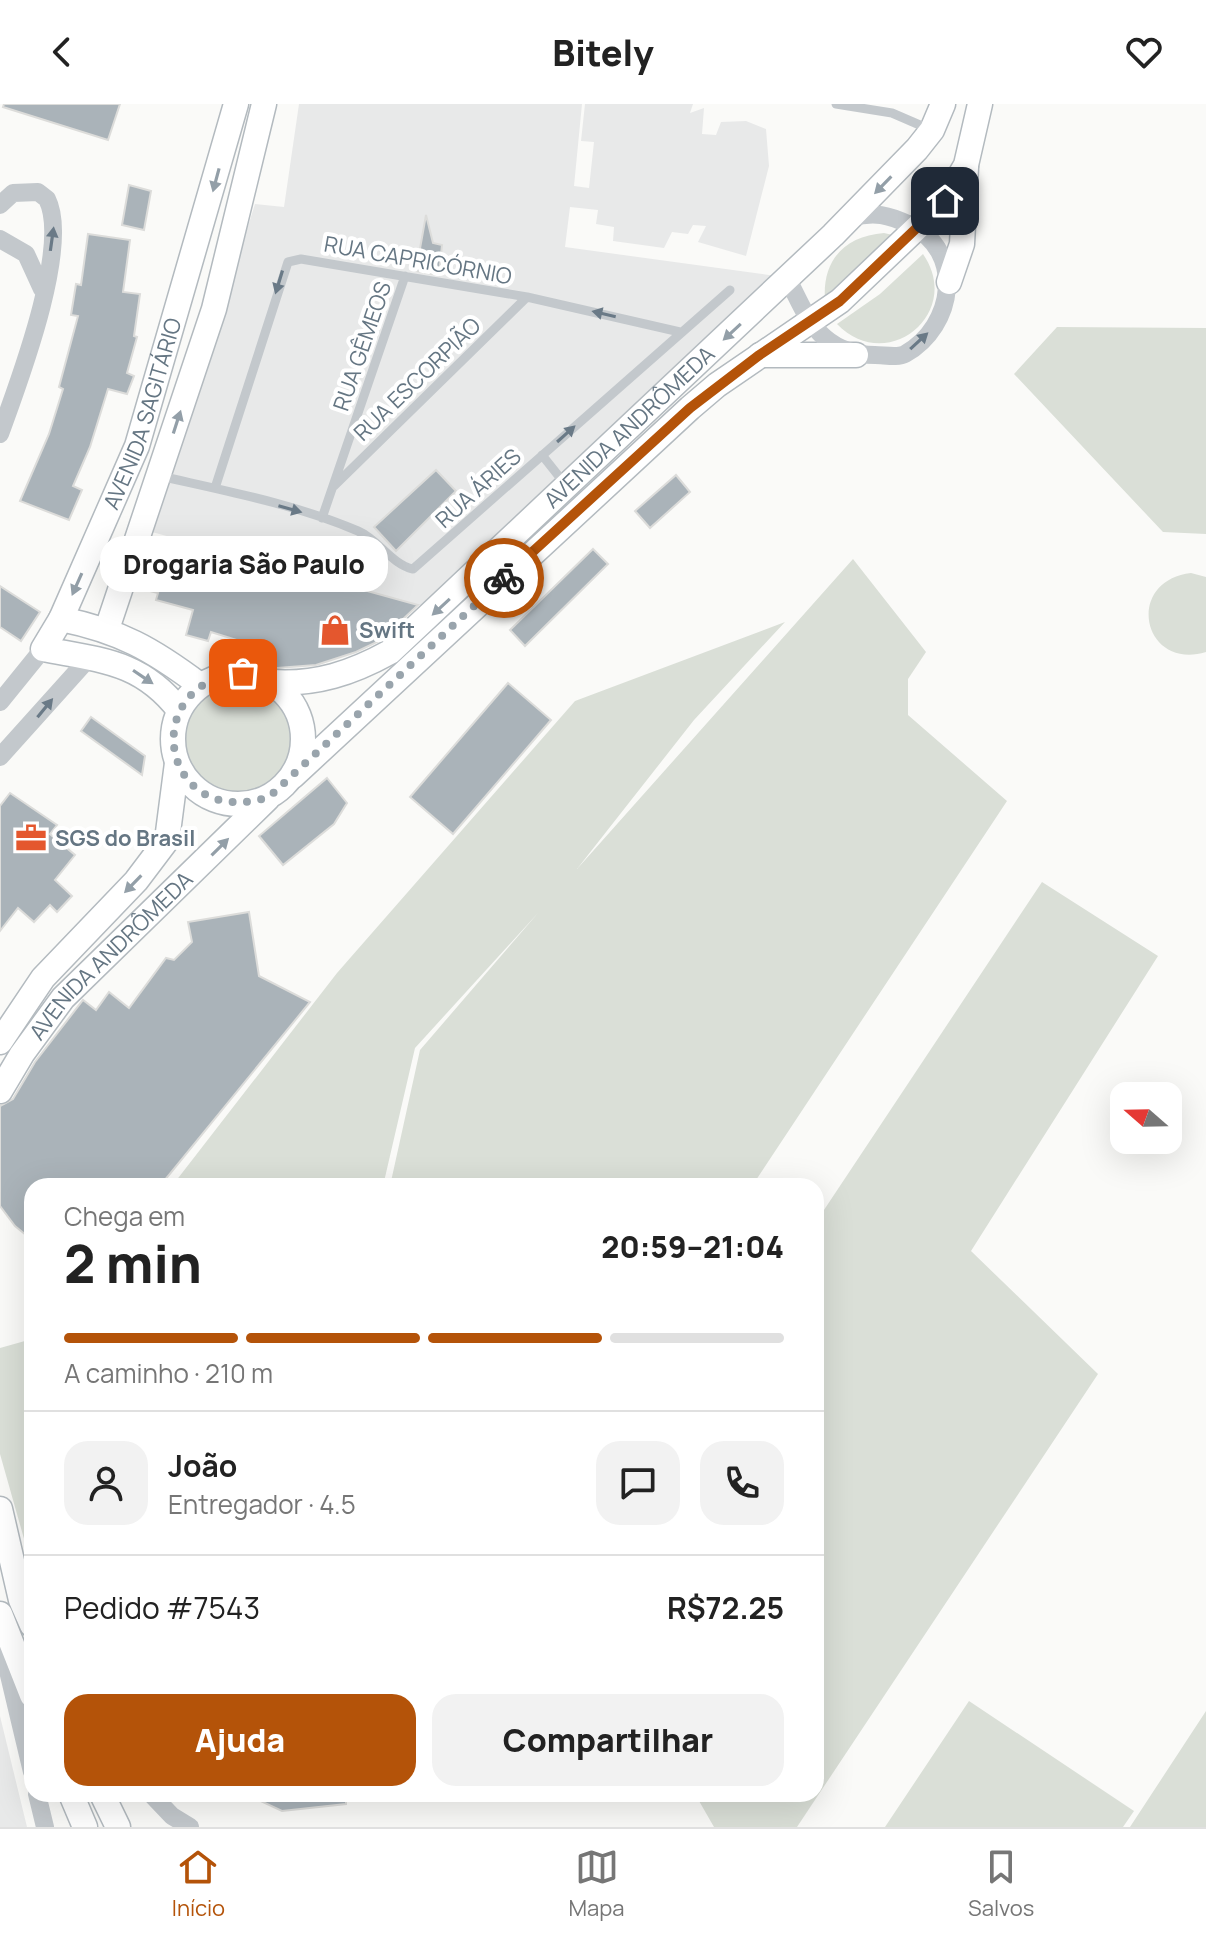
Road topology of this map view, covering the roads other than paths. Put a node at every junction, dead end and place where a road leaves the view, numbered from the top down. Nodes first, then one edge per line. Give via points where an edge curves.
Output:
1 (236, 104) edge
2 (264, 104) edge
3 (836, 104) edge
4 (943, 104) edge
5 (980, 104) edge
6 (932, 130) junction
7 (966, 165) junction
8 (0, 205) edge
9 (851, 218) junction
10 (917, 228) junction
11 (0, 239) edge
12 (405, 276) junction
13 (786, 276) junction
14 (949, 282) junction
15 (730, 290) dead end
16 (43, 292) junction
17 (527, 297) junction
18 (811, 323) junction
19 (680, 332) junction
20 (856, 355) junction
21 (758, 356) junction
22 (0, 434) edge
23 (542, 455) junction
24 (160, 476) junction
25 (334, 486) junction
26 (567, 486) junction
27 (215, 488) junction
28 (322, 518) junction
29 (61, 619) junction
30 (107, 629) junction
31 (43, 649) junction
32 (89, 658) junction
33 (272, 682) junction
34 (200, 685) junction
35 (0, 702) edge
36 (179, 710) junction
37 (0, 757) edge
38 (177, 763) junction
39 (293, 776) junction
40 (269, 797) junction
41 (0, 1042) edge
42 (0, 1091) edge
43 (0, 1509) edge
44 (24, 1607) edge
45 (0, 1614) edge
46 (8, 1639) junction
47 (4, 1674) edge
48 (24, 1676) edge
49 (24, 1744) edge
50 (39, 1802) edge
51 (74, 1802) edge
52 (106, 1802) edge
53 (159, 1802) edge
54 (45, 1827) edge
55 (85, 1827) edge
56 (118, 1827) edge
57 (190, 1827) edge

1 -> 29 main road, AVENIDA SAGITÁRIO via 137,446
24 -> 2 main road, AVENIDA SAGITÁRIO via 214,309
3 - 6 lane via 892,113
4 - 6 main road, AVENIDA ANDRÔMEDA
5 - 7 main road, AVENIDA ANDRÔMEDA
6 -> 9 main road, AVENIDA ANDRÔMEDA
7 - 10 main road, AVENIDA ANDRÔMEDA via 945,201
7 - 14 main road via 962,244
16 -> 8 street via 54,223 47,199 38,192 13,193
9 - 10 street via 884,214
9 - 13 main road, AVENIDA ANDRÔMEDA
10 - 14 street via 939,253
10 - 18 main road, AVENIDA ANDRÔMEDA
11 - 16 street via 26,254
12 - 17 lane, RUA CAPRICÓRNIO
12 - 25 lane, RUA GÊMEOS
12 -> 27 lane, RUA CAPRICÓRNIO via 301,259 288,262
13 - 18 street
13 -> 26 main road, AVENIDA ANDRÔMEDA
20 -> 14 street via 903,355 933,328
15 - 19 lane, RUA ÁRIES
16 - 22 street
19 -> 17 lane, RUA CAPRICÓRNIO
17 - 25 lane, RUA ESCORPIÃO
18 - 20 street via 823,337
18 - 21 main road, AVENIDA ANDRÔMEDA
23 -> 19 lane, RUA ÁRIES
20 - 21 main road
21 - 39 main road, AVENIDA ANDRÔMEDA via 690,408
23 - 26 lane
23 - 28 lane, RUA ÁRIES via 413,569 362,532
24 - 27 lane, RUA ÁRIES
24 - 30 main road, AVENIDA SAGITÁRIO
25 - 28 lane, RUA GÊMEOS
26 -> 33 main road, AVENIDA ANDRÔMEDA via 390,652 352,673
27 -> 28 lane, RUA ÁRIES
29 - 30 main road
29 - 31 main road, AVENIDA SAGITÁRIO
30 - 34 main road via 161,656
31 - 32 main road
31 - 35 street, AVENIDA SAGITÁRIO
32 -> 36 main road via 134,670
37 -> 32 street
33 - 34 main road via 243,673
33 - 39 main road via 297,709 303,728 304,747
34 - 36 main road
36 - 38 main road via 173,745
38 - 40 main road via 188,782 226,804
38 -> 41 main road, AVENIDA ANDRÔMEDA via 167,840 136,881 43,978
39 - 40 main road
42 -> 40 main road, AVENIDA ANDRÔMEDA via 63,998
43 - 44 main road
45 - 46 main road
46 - 47 street
46 - 48 main road
47 - 49 street
50 - 54 street
51 - 55 main road
52 - 56 main road
53 - 57 street

